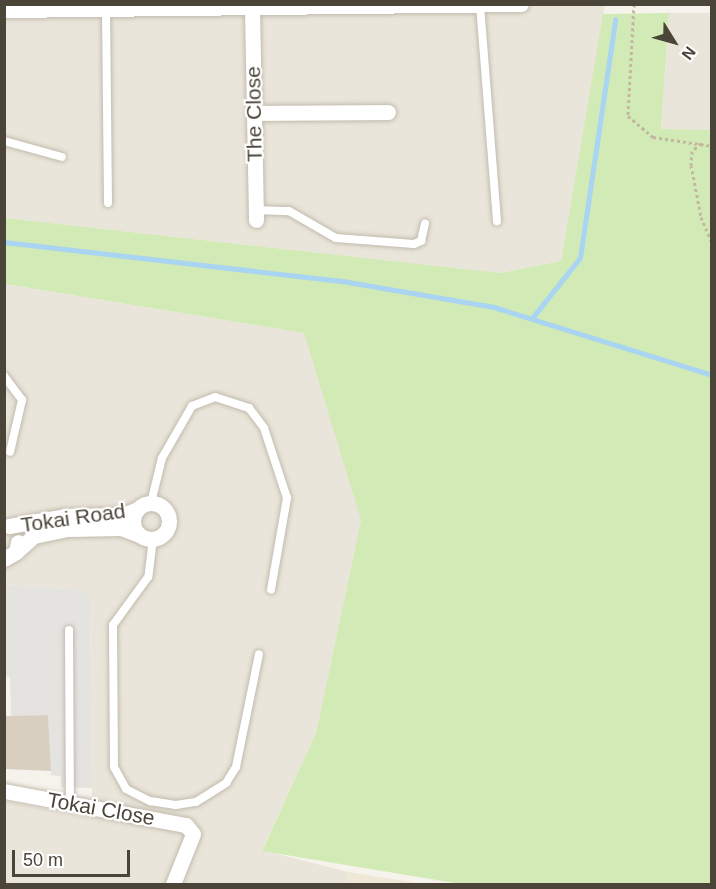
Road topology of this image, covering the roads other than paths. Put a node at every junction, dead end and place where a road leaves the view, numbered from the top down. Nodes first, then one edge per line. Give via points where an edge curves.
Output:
1 (521, 4) edge
2 (480, 5) edge
3 (252, 9) junction
4 (4, 10) edge
5 (106, 10) junction
6 (388, 112) dead end
7 (254, 113) junction
8 (4, 141) edge
9 (62, 157) dead end
10 (108, 203) dead end
11 (255, 215) joint
12 (497, 221) dead end
13 (425, 223) dead end
14 (4, 376) edge
15 (10, 452) dead end
16 (144, 506) junction
17 (7, 525) edge
18 (146, 537) junction
19 (10, 556) edge
20 (271, 590) dead end
21 (69, 630) dead end
22 (259, 654) dead end
23 (4, 791) edge
24 (70, 804) junction
25 (173, 885) edge

1 - 2 street
2 - 3 street
2 - 12 lane
3 - 5 street
3 - 7 street, The Close
4 - 5 street
5 - 10 lane
6 - 7 street
7 - 11 street, The Close
8 - 9 lane
11 - 13 lane via 289,211 325,234 418,243
14 - 15 lane via 22,400
16 - 17 street, Tokai Road via 123,515 66,516
16 - 18 street via 133,519
16 - 18 street via 165,509 169,520 165,532
16 - 20 lane via 162,458 192,406 215,397 249,408 264,428 287,498
17 - 19 street via 18,540
18 - 19 street, Tokai Road via 121,528 66,529 34,536
18 - 22 lane via 148,576 113,625 114,767 126,789 150,801 176,804 196,802 226,783 236,767
21 - 24 lane
23 - 24 street, Tokai Close
24 - 25 street, Tokai Close via 182,824 193,832

